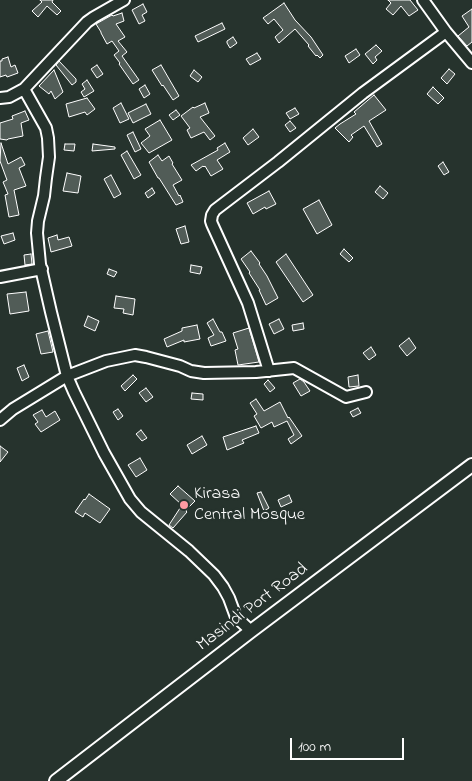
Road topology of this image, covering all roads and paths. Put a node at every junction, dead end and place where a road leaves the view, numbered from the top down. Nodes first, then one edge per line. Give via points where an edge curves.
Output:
1 (124, 0) edge
2 (423, 0) edge
3 (446, 32) junction
4 (472, 63) edge
5 (24, 89) junction
6 (0, 98) edge
7 (42, 270) junction
8 (0, 276) edge
9 (269, 371) junction
10 (68, 376) junction
11 (366, 392) dead end
12 (0, 420) edge
13 (472, 465) edge
14 (251, 631) junction
15 (56, 781) edge

1 - 5 street via 87,22
2 - 3 street
3 - 4 street
3 - 9 street via 363,93 212,215 212,224 248,303
5 - 6 street via 10,97
5 - 7 street via 46,128 48,138 45,187 37,233
7 - 8 street
7 - 10 street
9 - 10 street via 204,374 135,355
9 - 11 street via 294,368 346,397
10 - 12 street
10 - 14 street via 80,407 130,499 214,575 229,598 236,618
13 - 14 main road, Masindi Port Road
14 - 15 main road, Masindi Port Road

